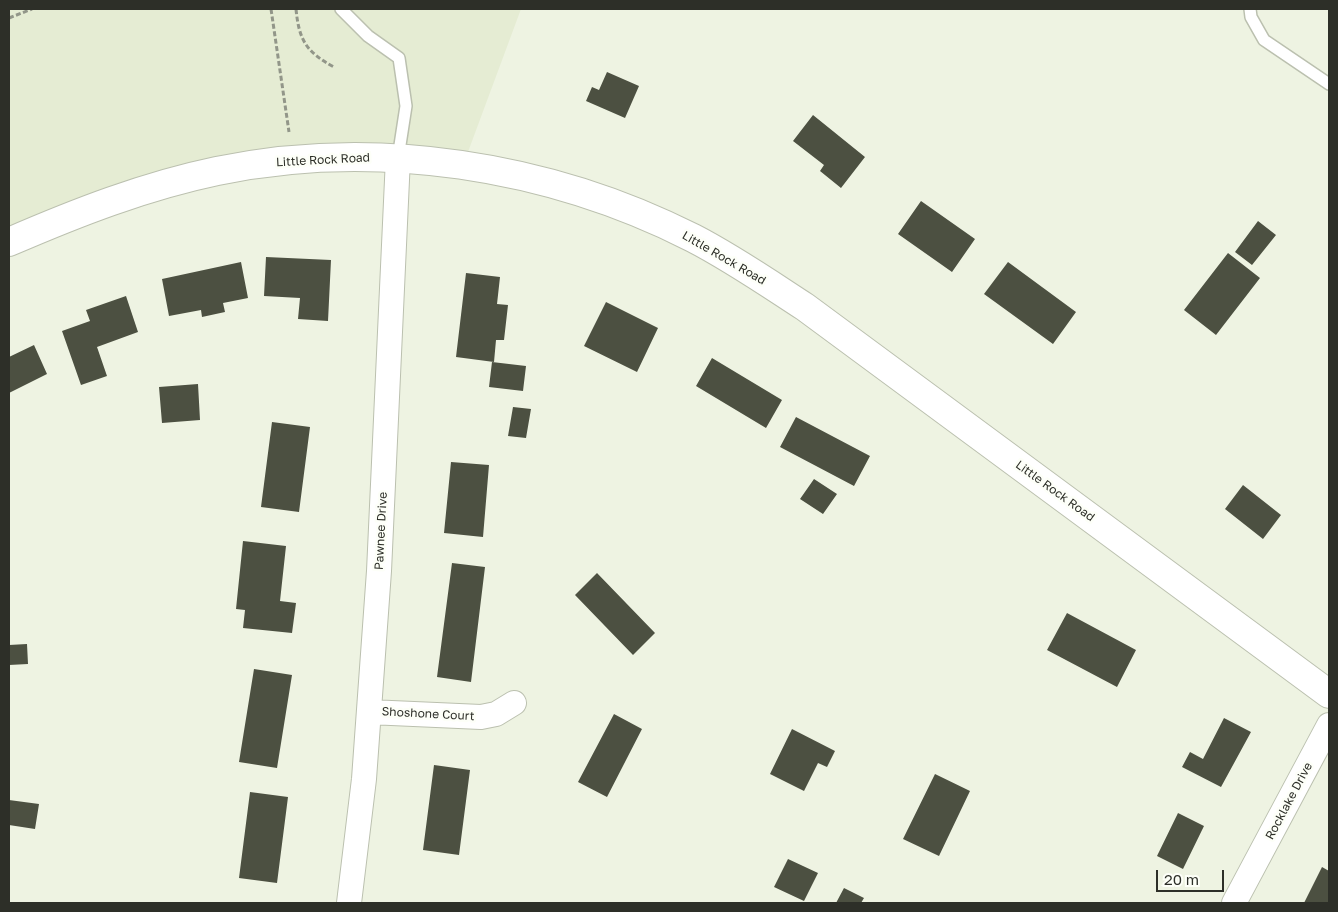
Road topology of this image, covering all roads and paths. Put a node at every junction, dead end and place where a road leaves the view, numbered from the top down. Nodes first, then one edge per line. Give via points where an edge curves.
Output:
1 (32, 9) edge
2 (271, 9) edge
3 (296, 9) edge
4 (341, 9) edge
5 (1250, 9) edge
6 (24, 10) edge
7 (9, 18) edge
8 (334, 67) dead end
9 (1329, 84) edge
10 (289, 132) dead end
11 (398, 158) junction
12 (9, 242) edge
13 (1329, 694) edge
14 (514, 704) dead end
15 (369, 712) junction
16 (1329, 725) edge
17 (349, 903) edge
18 (1234, 903) edge

1 - 6 path
2 - 10 path
3 - 8 path via 297,23 309,48 319,59
4 - 11 lane via 368,36 400,58 406,106
5 - 9 lane via 1264,40
6 - 7 path
11 - 12 main road, Little Rock Road via 339,157 276,162 217,172 122,197
11 - 13 main road, Little Rock Road via 467,166 584,193 694,238 742,265 805,307
11 - 15 street, Pawnee Drive via 379,571
14 - 15 street, Shoshone Court via 496,714 481,717
15 - 17 street, Pawnee Drive
16 - 18 street, Rocklake Drive

